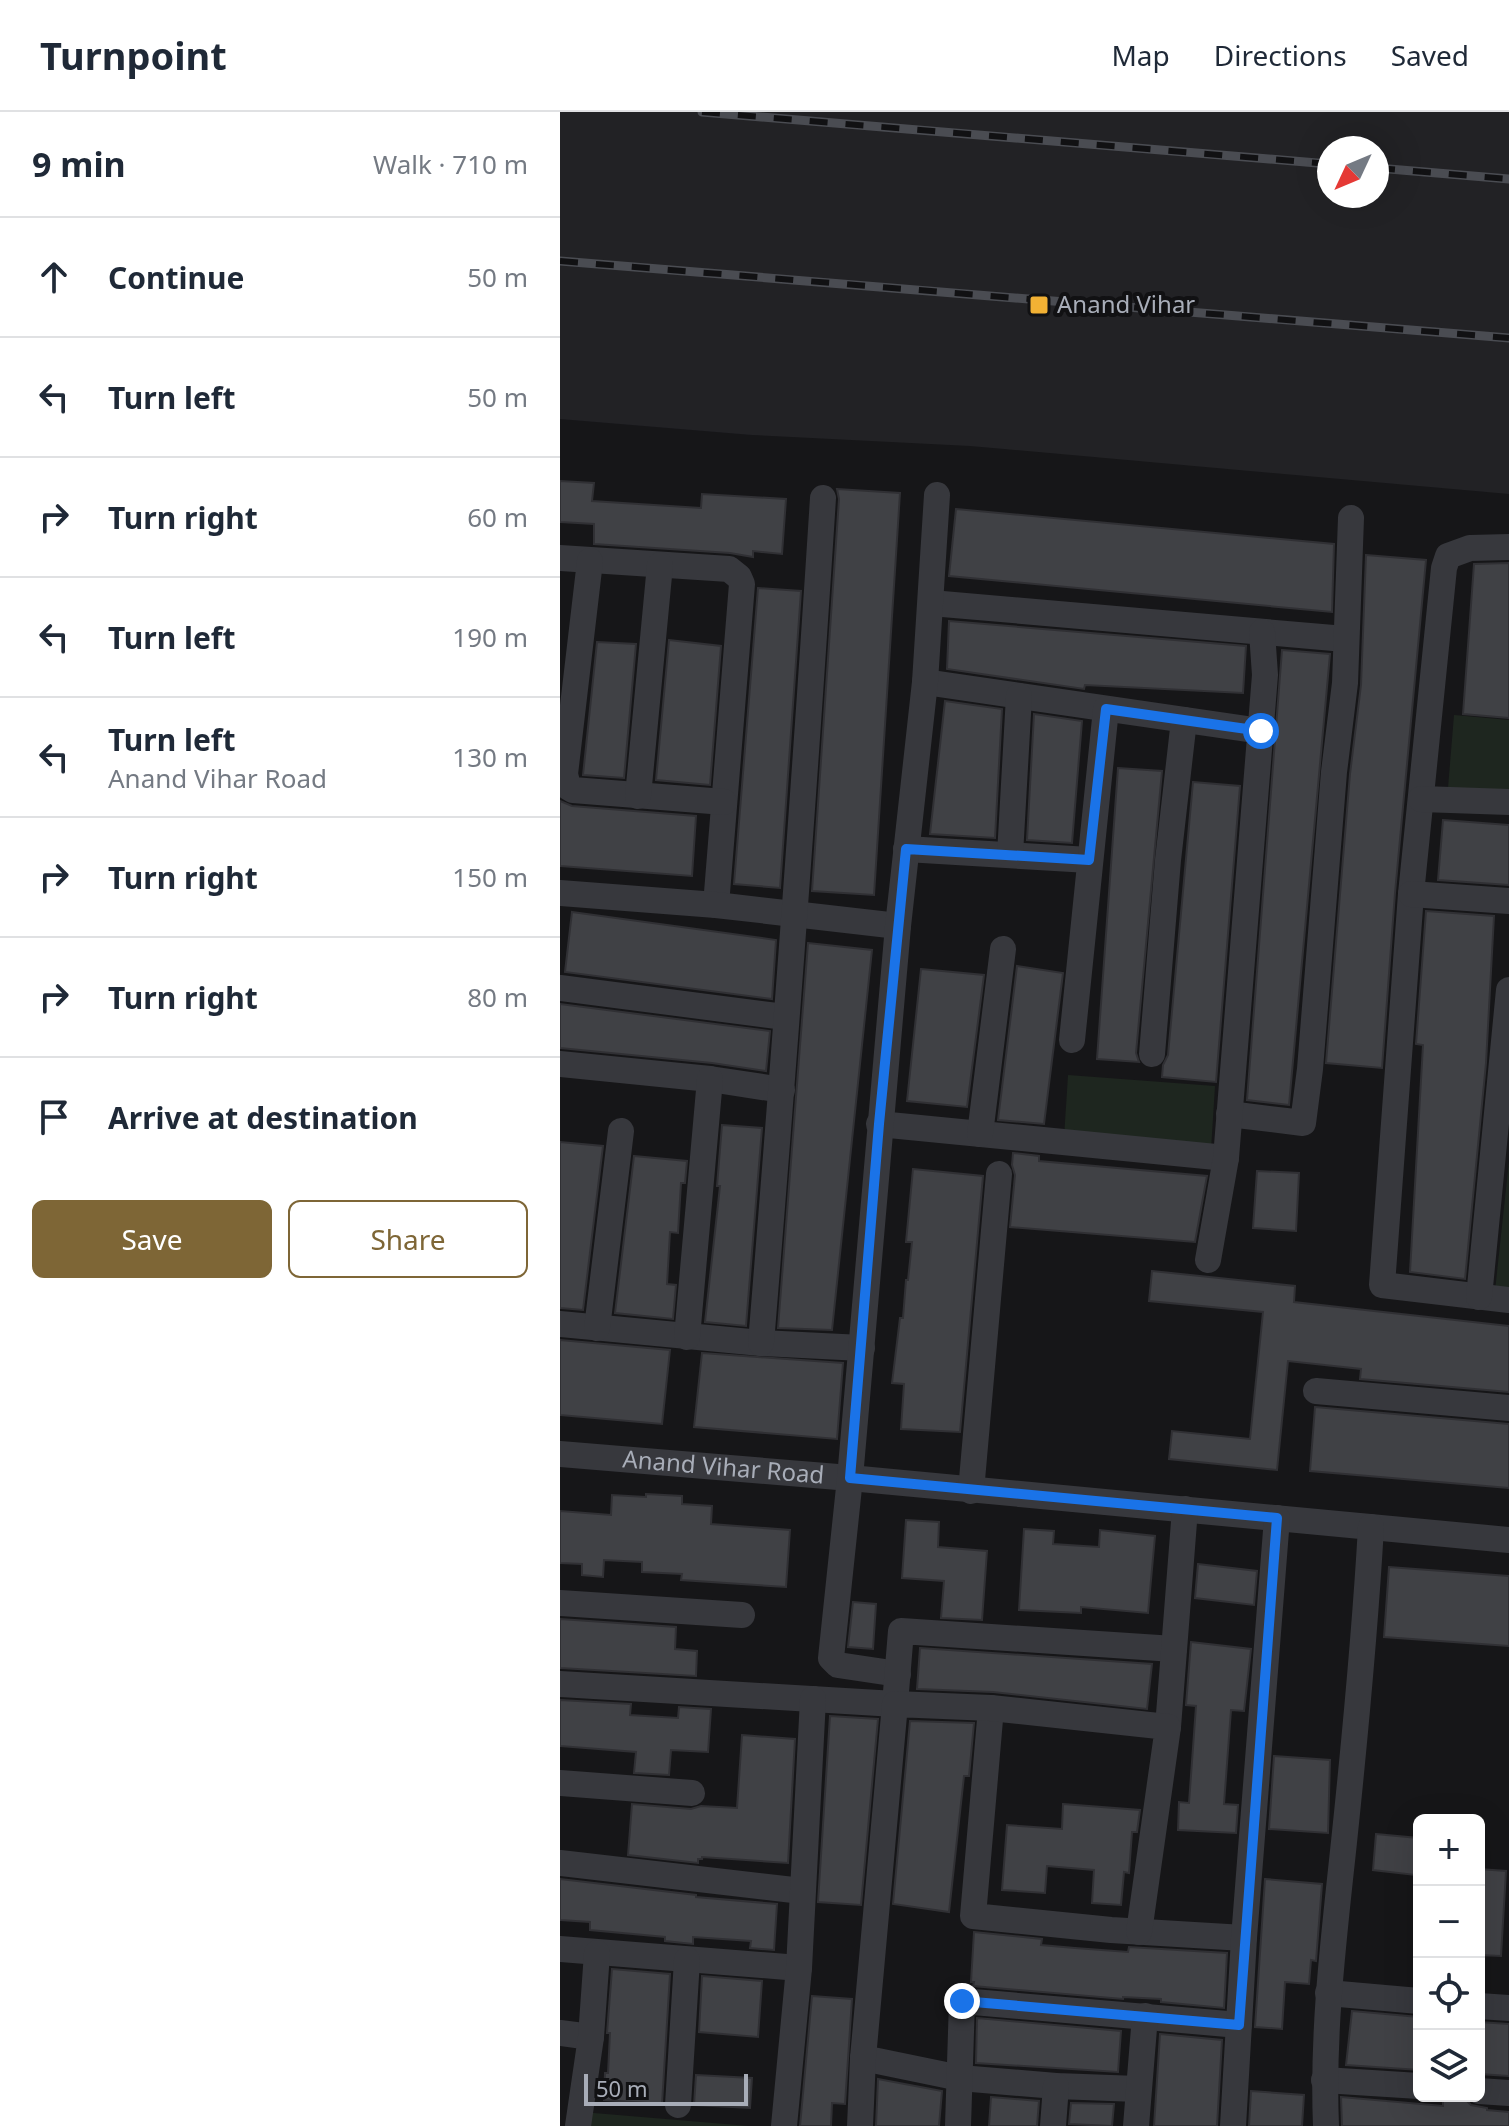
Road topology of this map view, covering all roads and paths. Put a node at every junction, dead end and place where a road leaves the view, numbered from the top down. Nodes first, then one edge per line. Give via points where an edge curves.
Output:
1 (937, 495) dead end
2 (823, 498) dead end
3 (1351, 518) dead end
4 (1509, 547) edge
5 (560, 558) edge
6 (590, 561) junction
7 (660, 565) junction
8 (931, 603) junction
9 (1262, 632) junction
10 (1345, 639) junction
11 (925, 682) junction
12 (1019, 696) junction
13 (1106, 709) junction
14 (1184, 720) junction
15 (1261, 731) junction
16 (638, 796) junction
17 (1421, 799) junction
18 (724, 802) junction
19 (1509, 802) edge
20 (906, 849) junction
21 (1010, 855) junction
22 (1089, 860) junction
23 (560, 893) edge
24 (1411, 894) junction
25 (1509, 901) edge
26 (716, 905) junction
27 (796, 915) junction
28 (898, 926) junction
29 (1003, 949) dead end
30 (560, 988) edge
31 (1509, 990) edge
32 (785, 1017) junction
33 (1072, 1040) dead end
34 (1152, 1054) dead end
35 (560, 1064) edge
36 (710, 1079) junction
37 (1504, 1086) edge
38 (782, 1090) junction
39 (1229, 1114) junction
40 (879, 1124) junction
41 (621, 1131) dead end
42 (980, 1134) junction
43 (1226, 1158) junction
44 (999, 1174) dead end
45 (1208, 1260) dead end
46 (1479, 1297) junction
47 (1509, 1300) edge
48 (560, 1324) edge
49 (597, 1328) junction
50 (687, 1337) junction
51 (761, 1343) junction
52 (862, 1348) junction
53 (1316, 1391) dead end
54 (1509, 1408) edge
55 (560, 1454) edge
56 (850, 1478) junction
57 (971, 1491) junction
58 (1185, 1509) junction
59 (1277, 1518) junction
60 (1371, 1527) junction
61 (1509, 1540) edge
62 (560, 1603) edge
63 (742, 1615) dead end
64 (1174, 1649) junction
65 (898, 1674) junction
66 (560, 1684) edge
67 (813, 1699) junction
68 (895, 1704) junction
69 (991, 1708) junction
70 (1168, 1727) junction
71 (560, 1783) edge
72 (692, 1793) dead end
73 (560, 1863) edge
74 (802, 1891) junction
75 (1139, 1932) junction
76 (1244, 1938) junction
77 (560, 1949) edge
78 (597, 1953) junction
79 (687, 1960) junction
80 (799, 1968) junction
81 (1328, 1993) junction
82 (1413, 2000) edge
83 (1485, 2006) edge
84 (1509, 2008) edge
85 (1145, 2016) junction
86 (1239, 2025) junction
87 (560, 2033) edge
88 (591, 2037) junction
89 (863, 2058) junction
90 (960, 2078) junction
91 (1324, 2080) junction
92 (1056, 2086) junction
93 (1413, 2086) edge
94 (1138, 2089) junction
95 (1485, 2091) edge
96 (1509, 2093) edge
97 (678, 2105) dead end
98 (578, 2126) edge
99 (784, 2126) edge
100 (860, 2126) edge
101 (958, 2126) edge
102 (1053, 2126) edge
103 (1136, 2126) edge
104 (1233, 2126) edge
105 (1326, 2126) edge

1 - 8 street
2 - 27 street
3 - 10 street
4 - 17 street via 1470,548 1448,556
5 - 6 street
6 - 7 street
6 - 16 street via 565,781 573,790
7 - 16 street
7 - 18 street via 729,569 742,584
8 - 9 street
8 - 11 street
9 - 10 street
9 - 15 street
10 - 39 street via 1303,1123
11 - 12 street
11 - 20 street
12 - 13 street
12 - 21 street
13 - 14 street
13 - 22 street
14 - 15 street
14 - 34 street
15 - 39 street
16 - 18 street
17 - 19 street
17 - 24 street
18 - 26 street
20 - 21 street
20 - 28 street
21 - 22 street
22 - 33 street
23 - 26 street
24 - 25 street
24 - 46 street via 1382,1285
26 - 27 street
27 - 28 street
27 - 32 street
28 - 40 street
29 - 42 street
30 - 32 street
31 - 37 street
32 - 38 street
35 - 36 street
36 - 38 street
36 - 50 street
37 - 46 street
38 - 51 street
39 - 43 street
40 - 42 street
40 - 52 street
41 - 49 street
42 - 43 street
43 - 45 street
44 - 57 street
46 - 47 street
48 - 49 street
49 - 50 street
50 - 51 street
51 - 52 street
52 - 56 street
53 - 54 street
55 - 56 street, Anand Vihar Road
56 - 57 street, Anand Vihar Road
56 - 65 street via 831,1658 838,1665
57 - 58 street, Anand Vihar Road
58 - 59 street, Anand Vihar Road
58 - 64 street
59 - 60 street, Anand Vihar Road
59 - 76 street
60 - 61 street, Anand Vihar Road
60 - 81 street via 1364,1655
62 - 63 street
64 - 65 street via 901,1631
64 - 70 street
65 - 68 street
66 - 67 street
67 - 68 street
67 - 74 street
68 - 69 street
68 - 89 street
69 - 70 street
69 - 75 street via 973,1916
70 - 75 street
71 - 72 street
73 - 74 street
74 - 80 street
75 - 76 street
76 - 86 street
77 - 78 street
78 - 79 street
78 - 88 street
79 - 80 street
79 - 97 street
80 - 99 street
81 - 82 street
81 - 91 street
83 - 84 street
85 - 86 street
85 - 90 street via 962,2001
85 - 94 street
86 - 104 street
87 - 88 street
88 - 98 street
89 - 90 street
89 - 100 street
90 - 92 street
90 - 101 street
91 - 93 street
91 - 105 street
92 - 94 street
92 - 102 street
94 - 103 street
95 - 96 street

